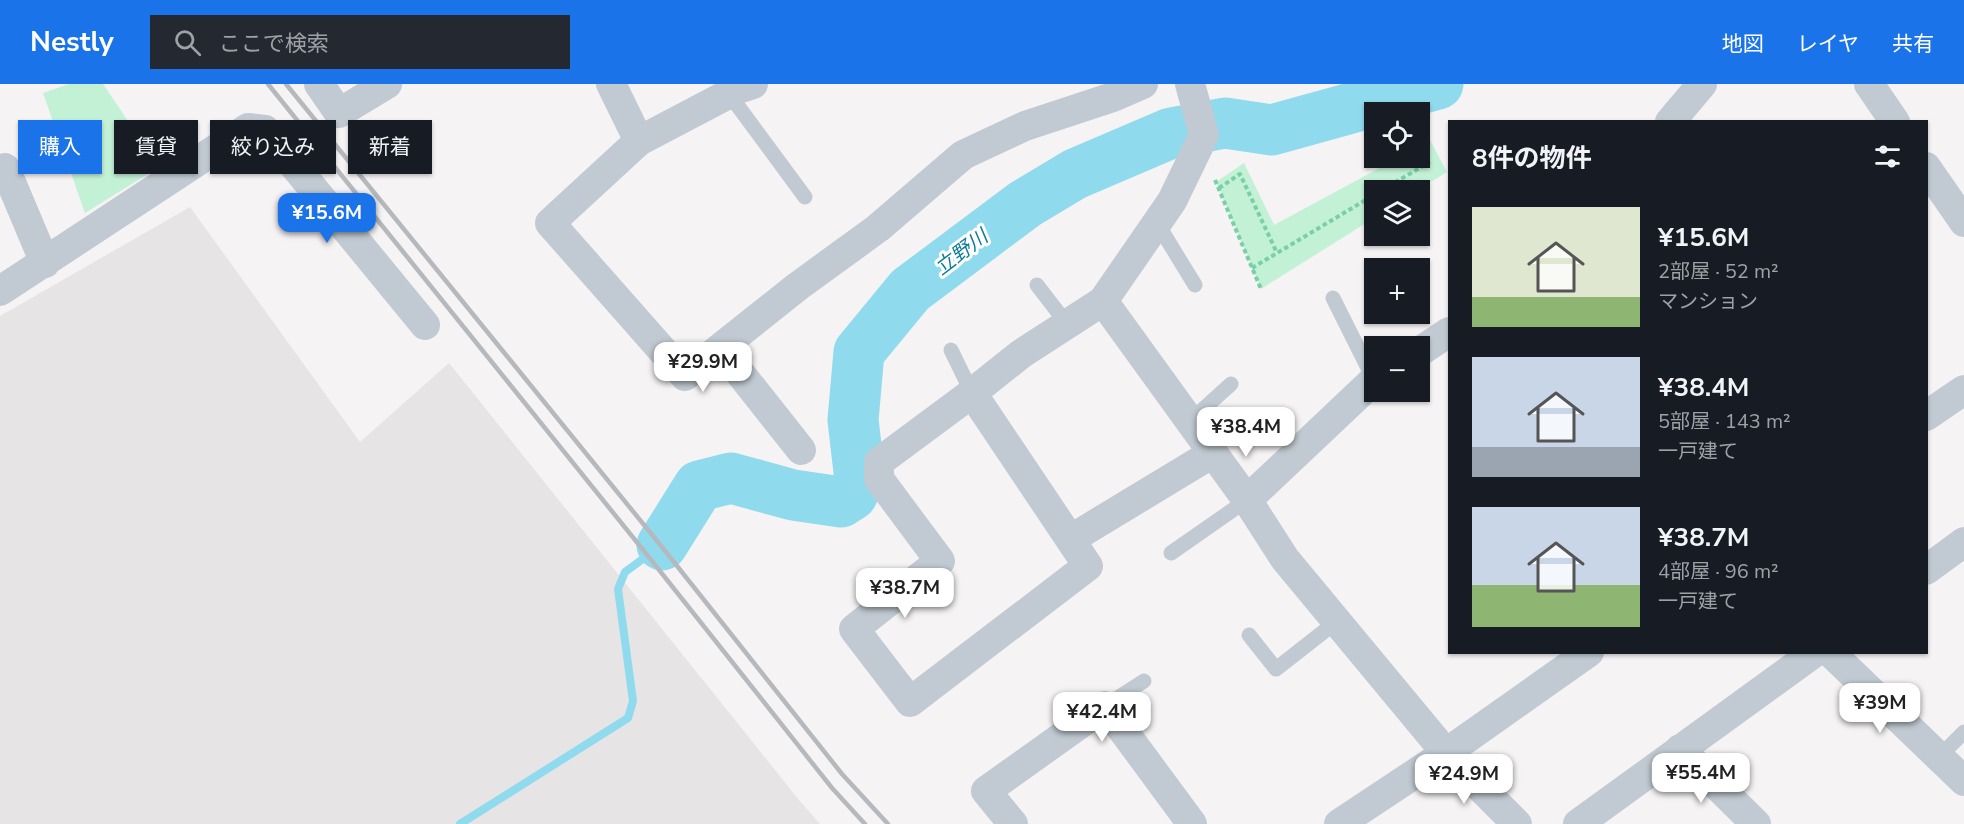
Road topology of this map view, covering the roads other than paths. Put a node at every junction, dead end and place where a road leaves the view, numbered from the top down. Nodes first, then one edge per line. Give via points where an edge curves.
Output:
1 (319, 84) edge
2 (387, 84) edge
3 (611, 84) edge
4 (1143, 84) edge
5 (1702, 84) edge
6 (1869, 84) edge
7 (1192, 87) edge
8 (741, 89) edge
9 (1672, 120) edge
10 (1894, 120) edge
11 (639, 141) junction
12 (1928, 169) edge
13 (0, 170) edge
14 (805, 197) dead end
15 (1964, 222) edge
16 (1157, 223) junction
17 (45, 263) junction
18 (1037, 285) dead end
19 (1195, 285) dead end
20 (0, 291) edge
21 (1333, 298) dead end
22 (1103, 301) junction
23 (1067, 324) junction
24 (425, 325) dead end
25 (1448, 336) edge
26 (1430, 346) edge
27 (721, 349) junction
28 (951, 350) dead end
29 (1364, 360) edge
30 (1231, 384) dead end
31 (1364, 389) edge
32 (1964, 390) edge
33 (972, 393) junction
34 (1928, 415) edge
35 (1190, 421) junction
36 (801, 450) dead end
37 (1213, 453) junction
38 (1247, 500) junction
39 (1071, 539) junction
40 (1963, 544) edge
41 (1171, 553) dead end
42 (1928, 569) edge
43 (1336, 622) junction
44 (1249, 635) dead end
45 (1586, 654) edge
46 (1812, 654) edge
47 (1832, 654) edge
48 (1144, 681) dead end
49 (1105, 706) junction
50 (1964, 732) edge
51 (1680, 749) junction
52 (1446, 753) junction
53 (1939, 757) junction
54 (1964, 781) edge
55 (1013, 824) edge
56 (1192, 824) edge
57 (1339, 824) edge
58 (1517, 824) edge
59 (1578, 824) edge
60 (1756, 824) edge

1 - 2 street via 339,113
3 - 11 street
4 - 27 street via 1025,126 963,155 878,228
5 - 9 street
6 - 10 street
7 - 16 street via 1204,135
8 - 11 street
8 - 14 lane
11 - 27 street via 550,223 685,376
12 - 15 street
13 - 17 street via 5,168
16 - 19 lane
16 - 22 street
17 - 20 street
17 - 24 street via 248,128 265,130
18 - 23 lane
21 - 29 lane
22 - 23 street
22 - 35 street
23 - 33 street
25 - 26 street
27 - 36 street
28 - 33 lane
30 - 35 lane
31 - 38 street
32 - 34 street
33 - 39 street
33 - 39 street via 879,462 879,479 940,561 854,629 910,702 1088,566
35 - 37 street
37 - 38 street
37 - 39 street
38 - 41 lane
38 - 43 street via 1285,559
40 - 42 street
43 - 44 lane via 1276,669
43 - 52 street
45 - 52 street
46 - 51 street
47 - 53 street
48 - 49 lane
49 - 55 street via 986,791
49 - 56 street
50 - 53 lane
51 - 59 street
51 - 60 street
52 - 57 street
52 - 58 street
53 - 54 street

